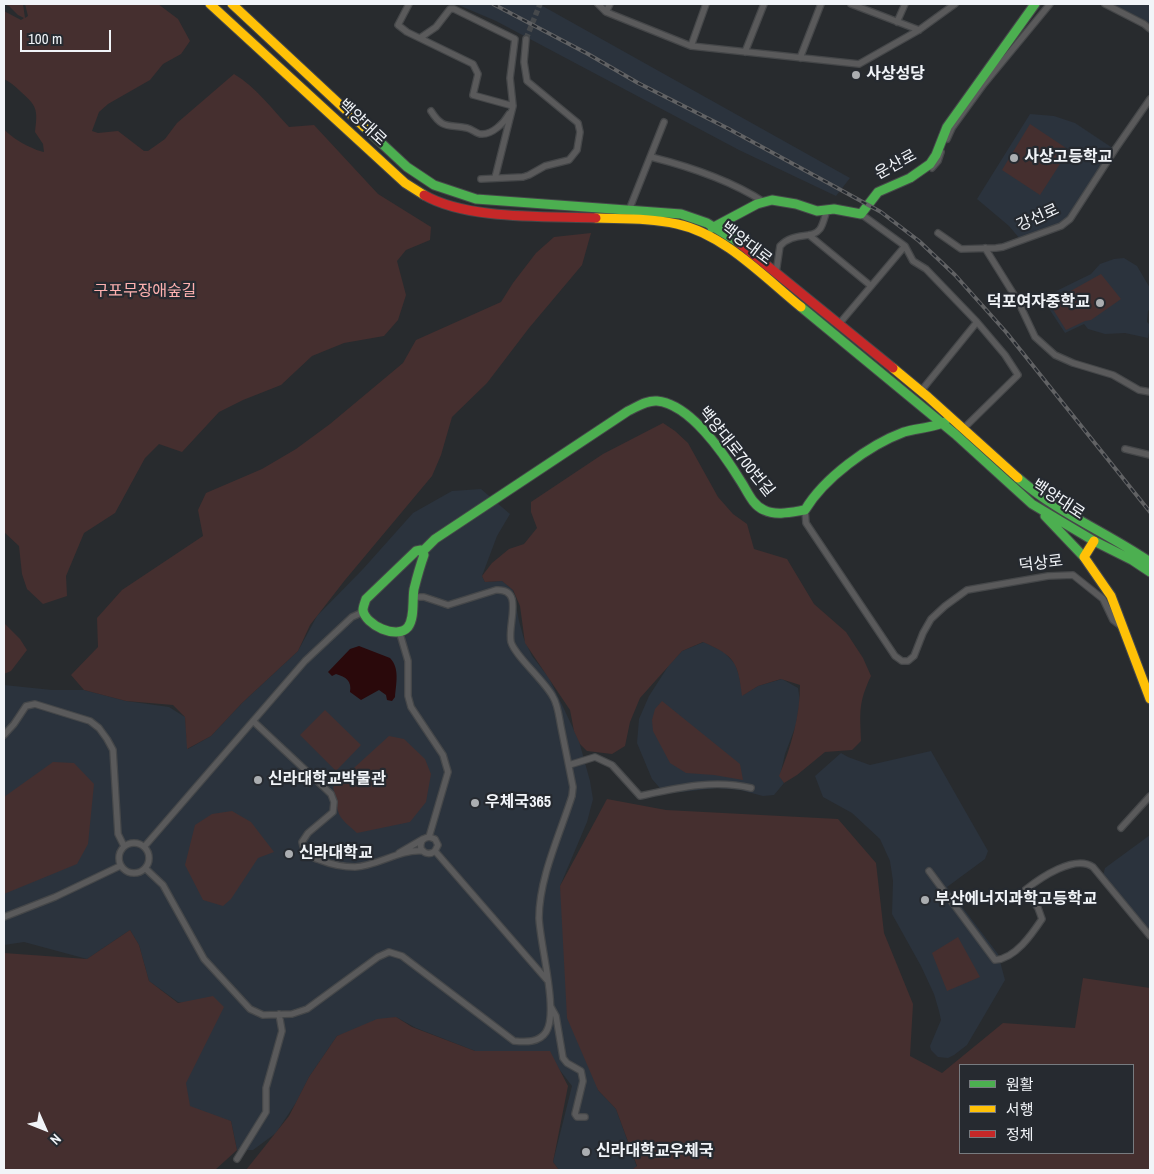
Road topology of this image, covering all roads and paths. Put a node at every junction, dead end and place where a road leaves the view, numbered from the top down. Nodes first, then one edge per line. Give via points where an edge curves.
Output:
1 (210, 4) edge
2 (232, 4) edge
3 (408, 4) edge
4 (598, 4) edge
5 (610, 4) edge
6 (706, 4) edge
7 (764, 4) edge
8 (821, 4) edge
9 (851, 4) edge
10 (905, 4) edge
11 (955, 4) edge
12 (1035, 4) edge
13 (1050, 4) edge
14 (1105, 4) edge
15 (606, 12) junction
16 (897, 22) junction
17 (1150, 28) edge
18 (919, 30) junction
19 (420, 38) junction
20 (526, 39) tunnel mouth
21 (690, 46) junction
22 (745, 52) junction
23 (800, 58) junction
24 (1150, 99) edge
25 (513, 106) junction
26 (431, 111) dead end
27 (664, 122) dead end
28 (652, 157) junction
29 (932, 168) dead end
30 (496, 178) junction
31 (482, 179) dead end
32 (764, 202) junction
33 (629, 210) junction
34 (827, 210) junction
35 (861, 214) junction
36 (715, 226) junction
37 (706, 233) junction
38 (938, 233) dead end
39 (809, 235) junction
40 (905, 246) junction
41 (985, 248) junction
42 (776, 273) junction
43 (871, 286) junction
44 (978, 322) junction
45 (839, 324) junction
46 (922, 391) junction
47 (1150, 392) edge
48 (951, 416) junction
49 (943, 424) junction
50 (964, 428) junction
51 (1125, 449) dead end
52 (1150, 455) edge
53 (1032, 504) junction
54 (805, 510) junction
55 (1094, 541) junction
56 (423, 551) junction
57 (1084, 557) junction
58 (1150, 562) edge
59 (1150, 572) edge
60 (413, 597) junction
61 (363, 612) junction
62 (1124, 628) junction
63 (400, 634) junction
64 (1150, 699) edge
65 (253, 721) junction
66 (4, 735) edge
67 (569, 765) junction
68 (751, 788) dead end
69 (1150, 796) edge
70 (1121, 828) dead end
71 (426, 838) junction
72 (124, 846) junction
73 (144, 847) junction
74 (435, 851) junction
75 (423, 852) junction
76 (394, 856) junction
77 (120, 866) junction
78 (146, 868) junction
79 (929, 871) dead end
80 (4, 917) edge
81 (1150, 936) edge
82 (547, 980) junction
83 (551, 1007) junction
84 (279, 1014) junction
85 (585, 1117) dead end
86 (237, 1159) dead end

1 - 37 main road, 백양대로 via 405,183 430,198 481,213 656,220 682,224
2 - 33 main road, 백양대로 via 407,167 434,185 476,199
3 - 19 street via 398,25
4 - 15 street
5 - 15 street
6 - 21 street
7 - 22 street
8 - 23 street
9 - 16 street
10 - 16 street
11 - 18 street
12 - 35 main road, 운산로 via 947,127 930,164 910,178 878,192
13 - 29 street via 952,128
14 - 17 street
15 - 21 street
16 - 18 street
18 - 23 street via 859,64
19 - 25 street via 473,64 478,74 473,95
19 - 25 street via 436,27 450,9 454,9 515,39 510,78
20 - 30 street via 524,62 527,81 578,123 577,150 569,160 545,166 529,175
21 - 22 street
22 - 23 street
24 - 41 street, 강선로 via 1070,219 1061,226 1003,247
25 - 26 street via 501,125 481,134 442,124
25 - 30 street
27 - 28 street
28 - 32 street via 732,184
28 - 33 street
30 - 31 street
32 - 34 main road via 785,201 817,211
32 - 36 main road
33 - 36 main road, 백양대로 via 681,214
34 - 35 main road
34 - 39 street via 820,229
35 - 40 street
36 - 37 main road
36 - 42 main road, 백양대로
37 - 49 main road, 백양대로 via 728,247
38 - 41 street, 강선로 via 961,249
39 - 42 street, 백양대로 via 791,237 780,246
39 - 43 street
40 - 43 street
40 - 44 street via 912,260
41 - 47 street via 1018,301 1034,336 1055,355
42 - 45 main road, 백양대로
43 - 45 street
44 - 46 street
44 - 50 street via 1018,375
45 - 46 main road, 백양대로
46 - 48 main road, 백양대로
48 - 49 main road
48 - 50 main road, 백양대로
49 - 53 main road, 백양대로
49 - 54 main road via 904,432 864,452 812,497
50 - 58 main road, 백양대로 via 1038,495
51 - 52 street
53 - 55 main road, 백양대로
53 - 57 main road
54 - 56 main road, 백양대로700번길 via 779,514 763,510 688,415 669,403 654,401 628,411 448,530
54 - 62 street, 덕상로 via 806,523 895,656 902,661 908,662 914,656 931,618 967,590 1048,576 1073,575 1103,599 1113,620
55 - 57 main road, 덕상로
55 - 59 main road, 백양대로
56 - 60 main road
56 - 61 main road, 백양대로700번길 via 416,551 368,596
57 - 62 main road, 덕상로 via 1111,596
60 - 63 main road via 410,623
60 - 67 street via 448,605 496,590 509,592 513,606 512,644 554,698
61 - 63 main road via 379,627
61 - 65 street via 352,617 304,662
62 - 64 main road, 덕상로
63 - 71 street via 408,661 411,707 443,755 448,772
65 - 73 street
65 - 76 street via 331,794 333,812 305,838 302,842 304,850 323,861 355,867
66 - 72 street via 26,706 35,704 90,721 99,728 113,750 118,834
67 - 68 street via 595,757 612,765 640,796 714,784
67 - 82 street via 572,796 541,896 539,918
69 - 70 street
71 - 74 street via 432,837 437,842
71 - 75 street via 420,845
71 - 76 street
72 - 73 street via 133,843
72 - 77 street via 119,854
73 - 78 street via 149,857
74 - 75 street
74 - 82 street
75 - 76 street
77 - 78 street via 135,874
77 - 80 street
78 - 84 street via 163,885 204,959 232,990 250,1009 263,1016
79 - 81 street via 995,960 1005,957 1026,940 1042,919 1025,890 1077,862 1093,867
82 - 83 street
83 - 84 street via 550,1021 540,1038 526,1042 514,1040 402,956 389,952 307,1009
83 - 85 street via 556,1016 563,1058 581,1071 583,1081 575,1114
84 - 86 street via 282,1031 266,1088 266,1112

